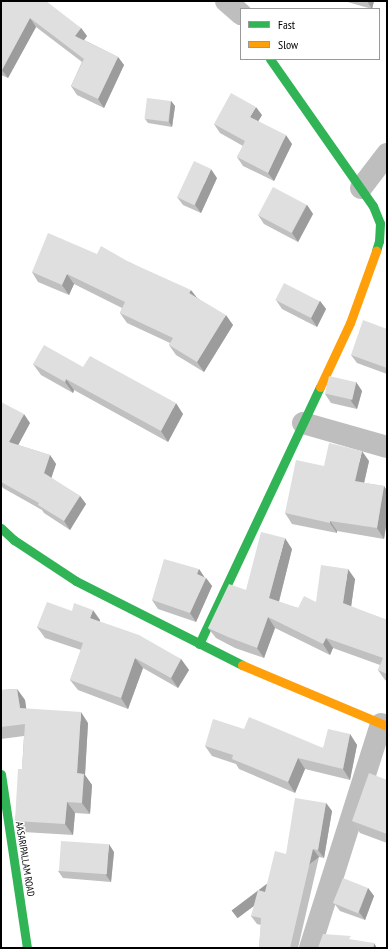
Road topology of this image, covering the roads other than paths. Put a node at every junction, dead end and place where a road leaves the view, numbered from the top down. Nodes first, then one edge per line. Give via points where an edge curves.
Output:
1 (226, 1) edge
2 (240, 13) edge
3 (271, 60) edge
4 (387, 154) edge
5 (361, 188) junction
6 (303, 423) junction
7 (387, 447) edge
8 (1, 528) edge
9 (200, 644) junction
10 (384, 725) edge
11 (1, 774) edge
12 (27, 948) edge
13 (310, 948) edge

1 - 2 street
3 - 5 street
4 - 5 street
5 - 6 street via 380,223 379,241 350,323
6 - 7 street
6 - 9 street
8 - 9 street via 14,540 76,581
9 - 10 street via 246,667
10 - 13 street
11 - 12 street, AASARIPALLAM ROAD

